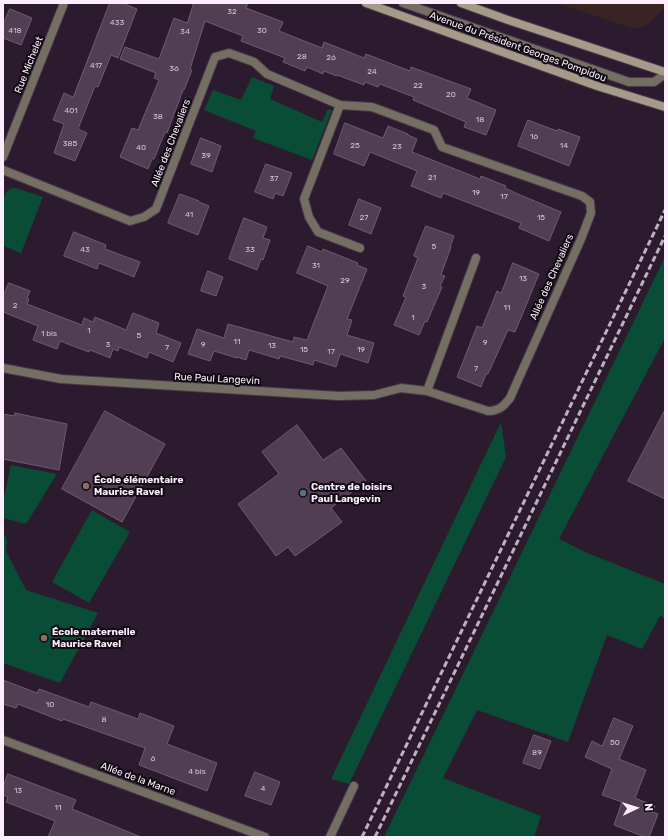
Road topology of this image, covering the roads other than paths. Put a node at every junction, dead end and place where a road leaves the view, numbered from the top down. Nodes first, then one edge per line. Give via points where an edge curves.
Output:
1 (64, 3) edge
2 (366, 3) edge
3 (403, 3) edge
4 (461, 3) edge
5 (665, 73) edge
6 (340, 104) junction
7 (665, 107) edge
8 (3, 157) edge
9 (3, 170) edge
10 (360, 248) dead end
11 (476, 258) dead end
12 (4, 369) edge
13 (427, 391) junction
14 (3, 740) edge
15 (354, 786) dead end
16 (265, 837) edge
17 (330, 837) edge

1 - 8 street, Rue Michelet
2 - 7 main road, Avenue du Président Georges Pompidou via 597,86
3 - 5 street, Avenue du Président Georges Pompidou via 630,82 654,82
4 - 5 main road, Avenue du Président Georges Pompidou
6 - 9 street, Allée des Chevaliers via 267,74 254,62 229,53 216,57 156,209 144,217 130,221
6 - 10 street via 304,199 309,217 318,232
6 - 13 street, Allée des Chevaliers via 372,107 434,130 442,147 582,196 590,202 591,213 581,239 504,407 488,411
11 - 13 street
12 - 13 street, Rue Paul Langevin via 61,379 339,396 374,395 401,388
14 - 16 street, Allée de la Marne
15 - 17 street

